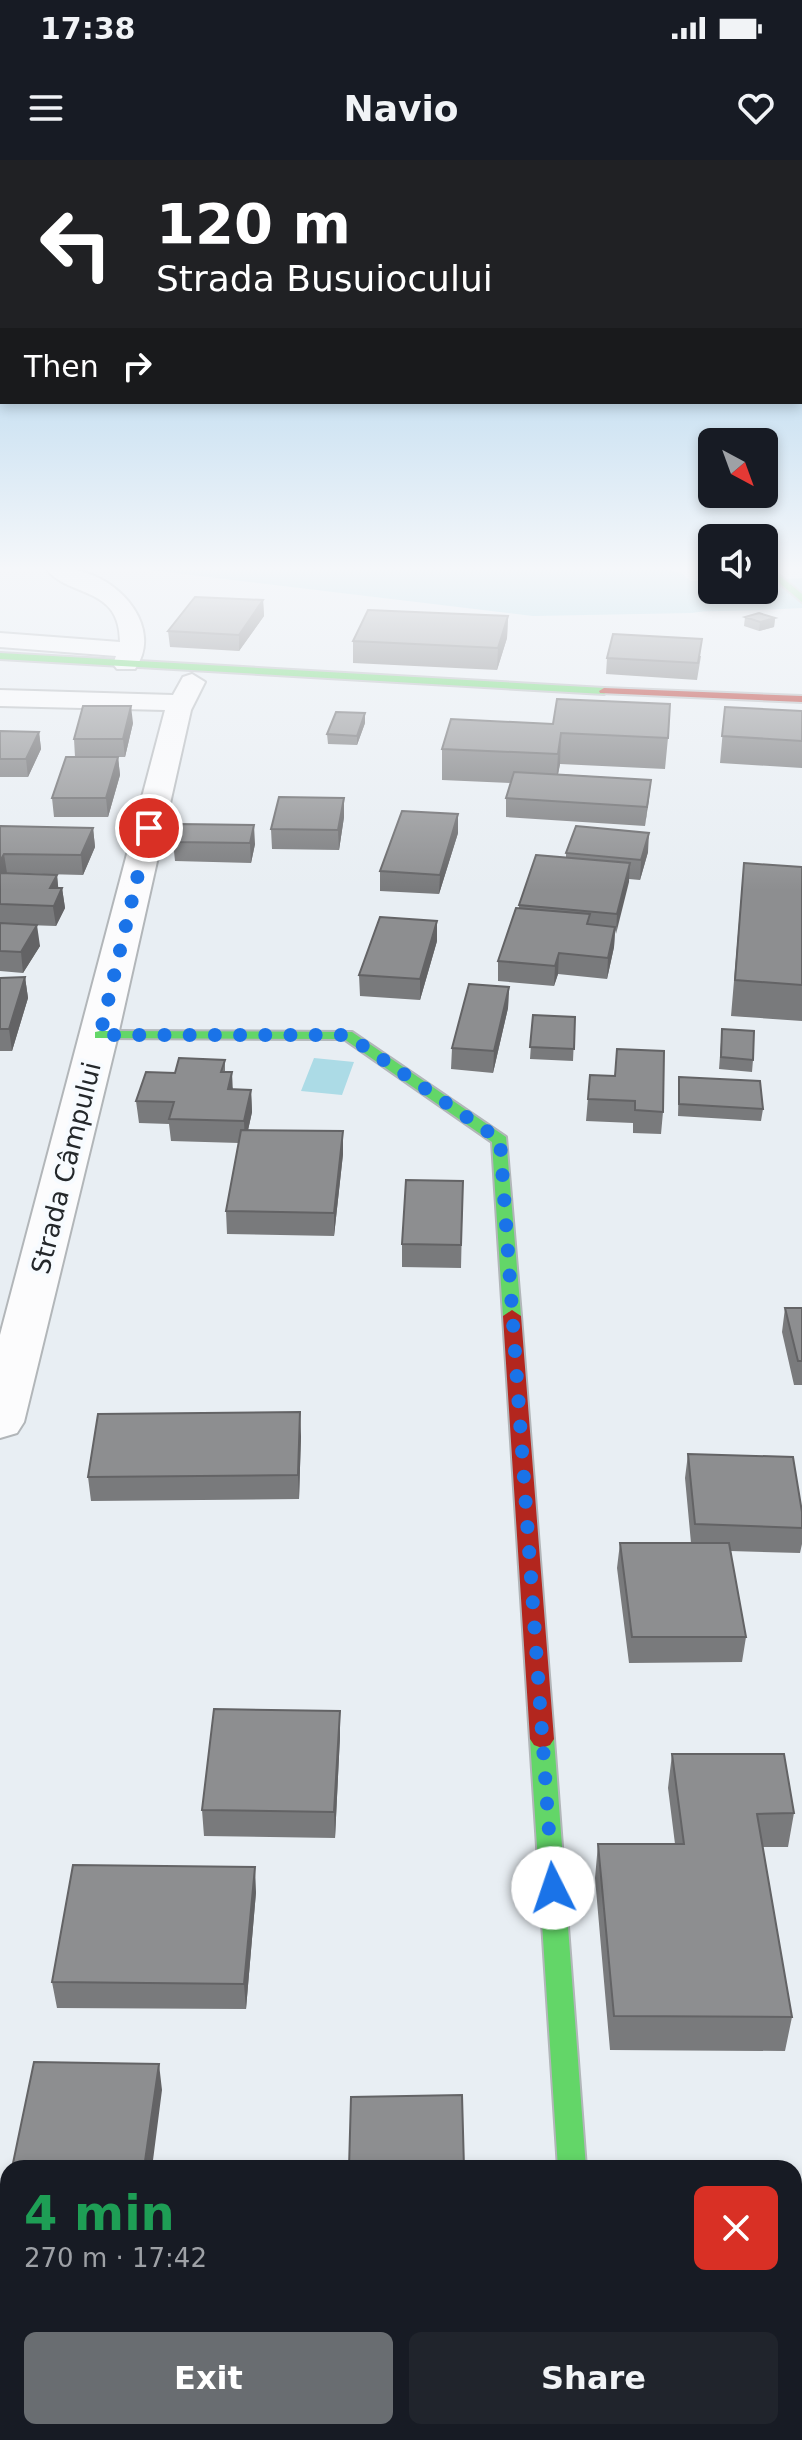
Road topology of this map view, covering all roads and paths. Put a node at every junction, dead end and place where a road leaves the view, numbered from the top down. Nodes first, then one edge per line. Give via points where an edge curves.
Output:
1 (48, 676) edge
2 (406, 676) edge
3 (802, 688) edge
4 (186, 692) junction
5 (657, 694) junction
6 (0, 698) edge
7 (802, 699) edge
8 (695, 710) junction
9 (802, 713) edge
10 (754, 717) edge
11 (100, 1035) junction
12 (0, 1422) edge
13 (571, 2160) edge

1 - 4 main road
2 - 5 main road
3 - 5 main road
4 - 6 street
4 - 8 main road
4 - 11 street, Strada Câmpului
5 - 7 main road
8 - 9 main road
8 - 10 main road
11 - 12 street, Strada Câmpului
11 - 13 main road via 347,1035 500,1140

